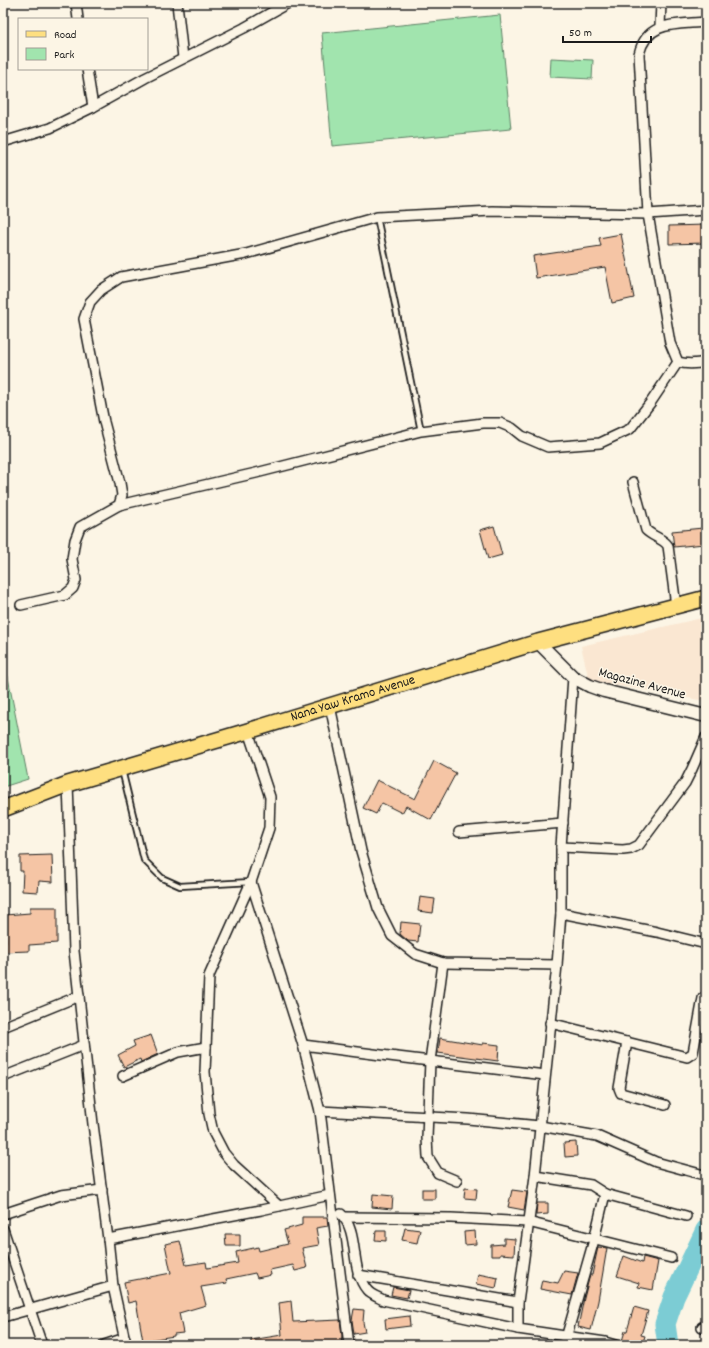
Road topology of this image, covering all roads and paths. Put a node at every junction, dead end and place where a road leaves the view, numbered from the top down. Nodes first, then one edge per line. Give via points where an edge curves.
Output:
1 (76, 3) edge
2 (178, 3) edge
3 (288, 3) edge
4 (661, 3) edge
5 (78, 18) edge
6 (706, 22) edge
7 (660, 26) junction
8 (182, 58) junction
9 (87, 70) edge
10 (94, 107) junction
11 (3, 142) edge
12 (706, 210) edge
13 (648, 214) junction
14 (377, 217) junction
15 (678, 362) junction
16 (706, 362) edge
17 (421, 430) junction
18 (633, 482) dead end
19 (119, 505) junction
20 (706, 598) edge
21 (21, 605) dead end
22 (676, 606) junction
23 (538, 642) junction
24 (573, 677) junction
25 (330, 706) junction
26 (706, 716) edge
27 (248, 731) junction
28 (706, 737) edge
29 (122, 768) junction
30 (68, 784) junction
31 (3, 809) edge
32 (563, 823) junction
33 (459, 832) dead end
34 (561, 847) junction
35 (251, 882) junction
36 (561, 913) junction
37 (706, 944) edge
38 (443, 962) junction
39 (557, 965) junction
40 (79, 996) junction
41 (703, 998) dead end
42 (550, 1023) junction
43 (3, 1027) edge
44 (627, 1042) junction
45 (84, 1045) junction
46 (303, 1045) junction
47 (206, 1047) junction
48 (430, 1061) junction
49 (545, 1075) junction
50 (123, 1076) dead end
51 (3, 1077) edge
52 (665, 1105) dead end
53 (320, 1111) junction
54 (428, 1117) junction
55 (540, 1126) junction
56 (704, 1175) dead end
57 (535, 1176) junction
58 (457, 1181) dead end
59 (102, 1190) junction
60 (605, 1194) junction
61 (330, 1195) junction
62 (332, 1205) junction
63 (279, 1206) junction
64 (3, 1214) edge
65 (686, 1216) dead end
66 (344, 1217) junction
67 (528, 1222) junction
68 (3, 1229) edge
69 (108, 1239) junction
70 (594, 1240) junction
71 (670, 1258) dead end
72 (358, 1275) junction
73 (113, 1286) junction
74 (518, 1302) junction
75 (30, 1310) junction
76 (3, 1316) edge
77 (518, 1329) junction
78 (565, 1340) edge
79 (125, 1341) edge
80 (42, 1345) edge
81 (104, 1345) edge
82 (349, 1345) edge
83 (615, 1345) edge

1 - 5 street
2 - 8 street
3 - 8 street
4 - 7 street
6 - 7 street
7 - 13 street via 647,36 641,44 639,54
8 - 10 street
9 - 10 street
10 - 11 street via 50,128
12 - 13 street
13 - 14 street via 492,211
13 - 15 street via 670,343
14 - 17 lane
14 - 19 street via 246,254 121,277 101,290 90,302 84,319 104,422 120,483 122,495
15 - 16 street
15 - 17 street via 630,430 600,443 548,447 500,423
17 - 19 street
18 - 22 street via 646,530 666,542 668,546
19 - 21 street via 80,527 72,558 76,580 73,588 65,596
20 - 22 main road, Nana Yaw Kramo Avenue
22 - 23 main road, Nana Yaw Kramo Avenue
23 - 24 street, Magazine Avenue
23 - 25 main road, Nana Yaw Kramo Avenue
24 - 26 street, Magazine Avenue via 604,691
24 - 32 street
25 - 27 main road, Nana Yaw Kramo Avenue
25 - 38 street via 361,851 378,908 392,936 415,954
27 - 29 main road, Nana Yaw Kramo Avenue
27 - 35 street via 270,797 269,828
28 - 34 street via 684,783 639,845 623,850
29 - 30 main road, Nana Yaw Kramo Avenue
29 - 35 lane via 144,860 162,878 180,886
30 - 31 main road, Nana Yaw Kramo Avenue
30 - 40 street via 74,951
32 - 33 street
32 - 34 street
34 - 36 street
35 - 46 street
35 - 47 street via 209,976
36 - 37 street
36 - 39 street
38 - 39 street
38 - 48 street
39 - 42 street
40 - 43 street
40 - 45 street
41 - 44 street via 693,1053 687,1058
42 - 44 street
42 - 49 street
44 - 52 street via 619,1088 621,1093
45 - 51 street
45 - 59 street
46 - 48 street
46 - 53 street
47 - 50 street via 178,1052
47 - 63 street via 205,1072 213,1132 224,1153
48 - 49 street
48 - 54 street
49 - 55 street
53 - 54 street
53 - 61 street
54 - 55 street
54 - 58 street via 428,1157 438,1173
55 - 56 street via 597,1136 656,1162
55 - 57 street
57 - 60 street via 591,1185
57 - 67 street
59 - 64 street via 61,1196
59 - 69 street
60 - 65 street
60 - 70 street
61 - 62 street
61 - 63 street
62 - 66 street
62 - 82 street
63 - 69 street
66 - 67 street
66 - 72 street via 349,1226
67 - 70 street
67 - 74 street
68 - 75 street
69 - 73 street
70 - 71 street
70 - 78 street
72 - 74 street
72 - 77 street via 368,1290 383,1300
73 - 75 street
73 - 79 street
74 - 77 street
75 - 76 street
75 - 80 street
77 - 78 street
78 - 83 street
79 - 81 street

